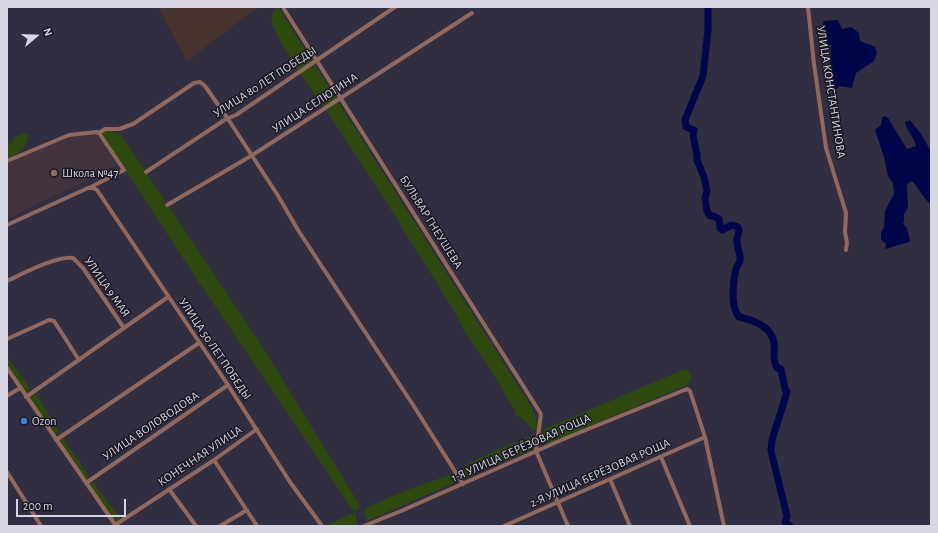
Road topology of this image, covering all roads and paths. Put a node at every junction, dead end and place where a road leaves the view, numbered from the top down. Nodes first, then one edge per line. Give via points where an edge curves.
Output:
1 (395, 7) edge
2 (808, 7) edge
3 (284, 9) dead end
4 (472, 13) dead end
5 (317, 60) junction
6 (341, 98) junction
7 (228, 119) junction
8 (99, 133) junction
9 (252, 156) junction
10 (7, 161) edge
11 (146, 172) dead end
12 (88, 188) junction
13 (167, 205) dead end
14 (7, 225) edge
15 (846, 250) dead end
16 (7, 281) edge
17 (168, 297) junction
18 (124, 328) junction
19 (7, 339) edge
20 (199, 343) junction
21 (79, 360) junction
22 (7, 368) edge
23 (228, 385) junction
24 (20, 388) junction
25 (7, 396) edge
26 (26, 397) junction
27 (257, 429) junction
28 (705, 437) junction
29 (56, 440) junction
30 (536, 450) junction
31 (661, 457) junction
32 (214, 460) junction
33 (7, 472) edge
34 (610, 479) junction
35 (86, 482) junction
36 (463, 484) junction
37 (169, 489) junction
38 (558, 502) junction
39 (247, 510) junction
40 (41, 526) edge
41 (115, 526) edge
42 (196, 526) edge
43 (220, 526) edge
44 (257, 526) edge
45 (322, 526) edge
46 (364, 526) edge
47 (505, 526) edge
48 (568, 526) edge
49 (630, 526) edge
50 (690, 526) edge
51 (724, 526) edge

1 - 5 street, УЛИЦА 80 ЛЕТ ПОБЕДЫ
2 - 15 street, УЛИЦА КОНСТАНТИНОВА via 826,148 846,213
3 - 5 street, БУЛЬВАР ГНЕУШЕВА
4 - 6 street, УЛИЦА СЕЛЮТИНА
5 - 6 street, БУЛЬВАР ГНЕУШЕВА
5 - 7 street, УЛИЦА 80 ЛЕТ ПОБЕДЫ
6 - 9 street, УЛИЦА СЕЛЮТИНА
6 - 30 street, БУЛЬВАР ГНЕУШЕВА via 541,414
7 - 8 street via 205,86 198,82 133,124 105,129
7 - 9 street
7 - 11 street, УЛИЦА 80 ЛЕТ ПОБЕДЫ
8 - 10 street via 69,135
8 - 12 street via 124,170
9 - 13 street, УЛИЦА СЕЛЮТИНА
9 - 36 street
12 - 14 street
12 - 17 street, УЛИЦА 50 ЛЕТ ПОБЕДЫ via 97,190
16 - 18 street, УЛИЦА 9 МАЯ via 52,261 73,258 83,268
17 - 18 street
17 - 20 street, УЛИЦА 50 ЛЕТ ПОБЕДЫ
18 - 21 street
19 - 21 street via 49,320 54,321
20 - 23 street, УЛИЦА 50 ЛЕТ ПОБЕДЫ
20 - 29 street
21 - 26 street
22 - 24 street
23 - 27 street, УЛИЦА 50 ЛЕТ ПОБЕДЫ
23 - 35 street, УЛИЦА ВОЛОВОДОВА
24 - 25 street
24 - 26 street
26 - 29 street
27 - 32 street, КОНЕЧНАЯ УЛИЦА
27 - 45 street, УЛИЦА 50 ЛЕТ ПОБЕДЫ via 290,482
28 - 30 street, 1-Я УЛИЦА БЕРЁЗОВАЯ РОЩА via 690,391 687,389
28 - 31 street, 2-Я УЛИЦА БЕРЁЗОВАЯ РОЩА
28 - 51 street
29 - 35 street
30 - 36 street, 1-Я УЛИЦА БЕРЁЗОВАЯ РОЩА
30 - 38 street
31 - 34 street, 2-Я УЛИЦА БЕРЁЗОВАЯ РОЩА
31 - 50 street
32 - 37 street, КОНЕЧНАЯ УЛИЦА
32 - 39 street
33 - 40 street
34 - 38 street, 2-Я УЛИЦА БЕРЁЗОВАЯ РОЩА
34 - 49 street
35 - 41 street
36 - 46 street, 1-Я УЛИЦА БЕРЁЗОВАЯ РОЩА
37 - 41 street, КОНЕЧНАЯ УЛИЦА
37 - 42 street
38 - 47 street, 2-Я УЛИЦА БЕРЁЗОВАЯ РОЩА
38 - 48 street
39 - 43 street
39 - 44 street

